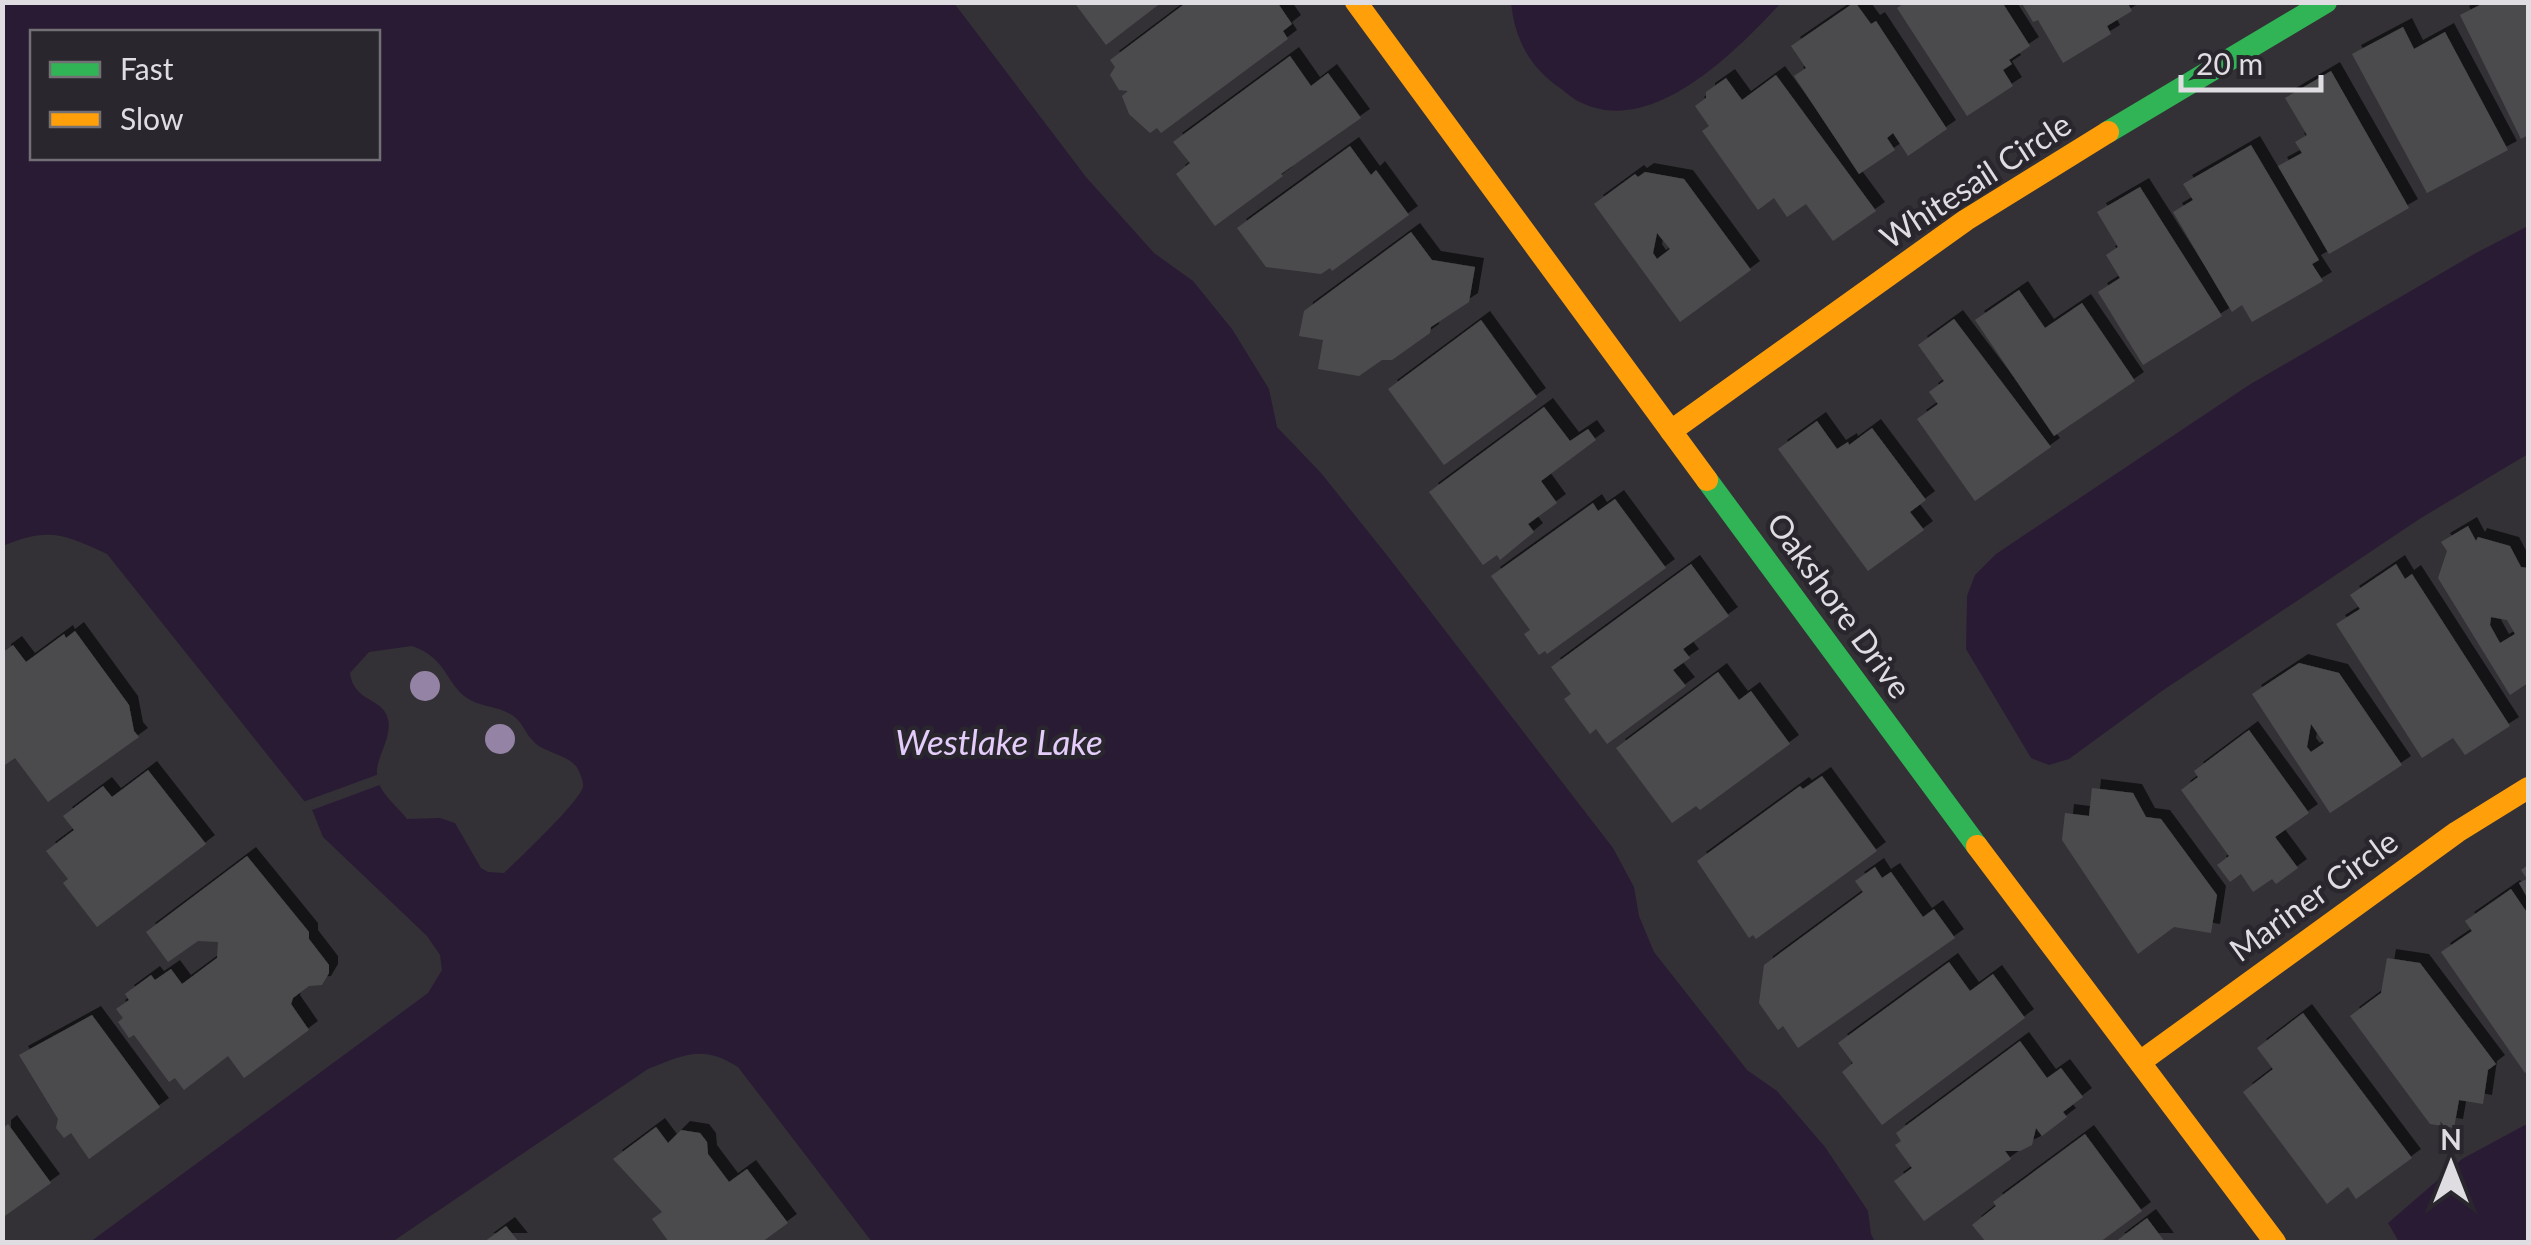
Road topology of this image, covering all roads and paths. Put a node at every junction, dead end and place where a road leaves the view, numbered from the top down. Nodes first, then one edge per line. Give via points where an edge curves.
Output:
1 (1356, 2) edge
2 (2326, 2) edge
3 (1672, 431) junction
4 (2528, 788) edge
5 (2140, 1062) junction
6 (2275, 1242) edge

1 - 3 street, Oakshore Drive
2 - 3 street, Whitesail Circle via 1966,220
3 - 5 street, Oakshore Drive
4 - 5 street, Mariner Circle via 2457,832
5 - 6 street, Oakshore Drive

